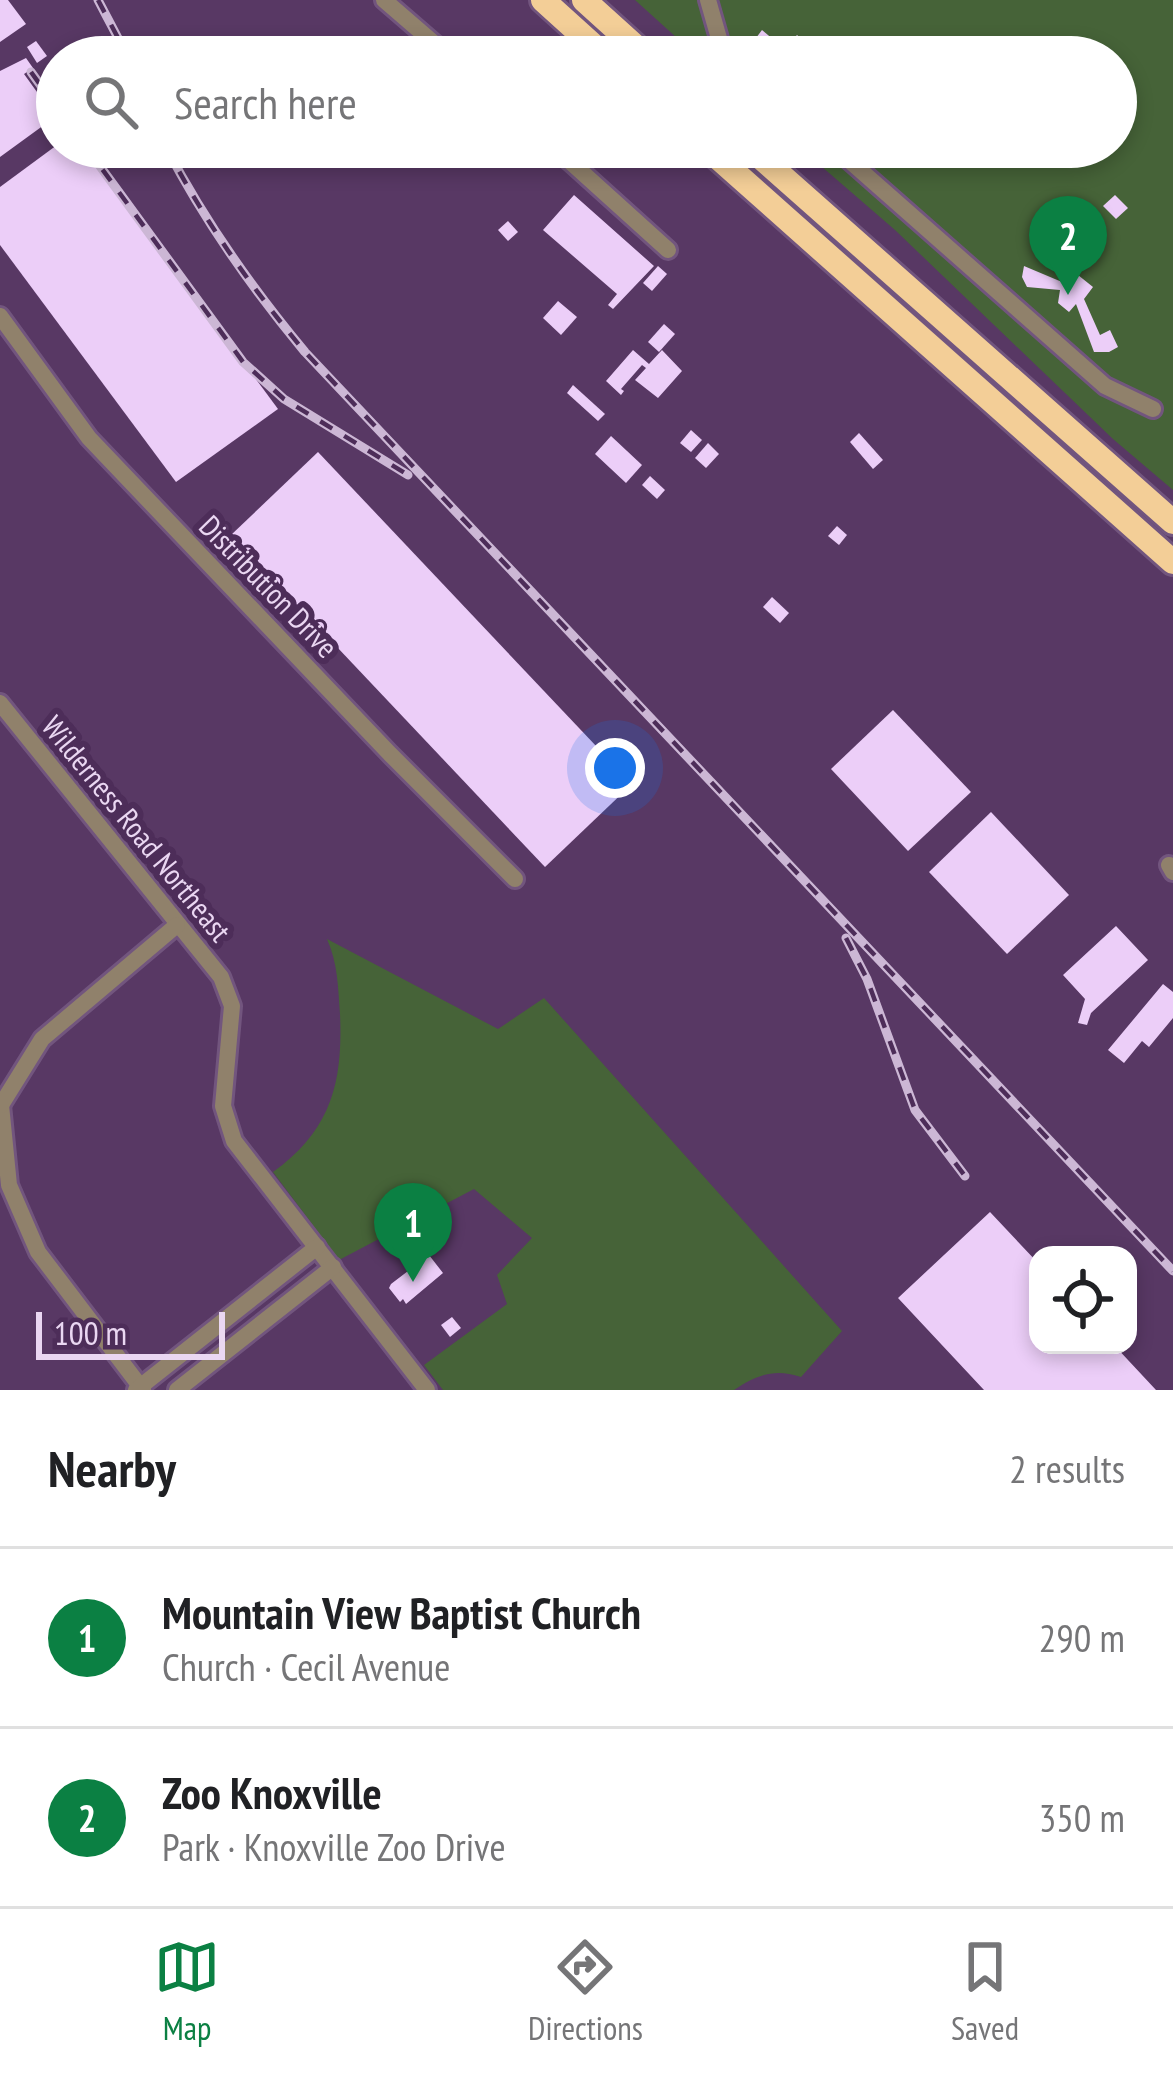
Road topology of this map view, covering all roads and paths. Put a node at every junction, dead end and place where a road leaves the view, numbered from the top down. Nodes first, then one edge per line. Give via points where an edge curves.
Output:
1 (384, 0) edge
2 (543, 0) edge
3 (584, 0) edge
4 (708, 0) edge
5 (425, 36) edge
6 (583, 36) edge
7 (623, 36) edge
8 (718, 36) edge
9 (577, 168) edge
10 (730, 168) edge
11 (772, 168) edge
12 (858, 168) edge
13 (668, 250) dead end
14 (0, 316) edge
15 (1153, 409) dead end
16 (1173, 522) edge
17 (1173, 562) edge
18 (0, 703) edge
19 (515, 879) dead end
20 (177, 925) junction
21 (1, 1105) edge
22 (317, 1247) junction
23 (333, 1267) junction
24 (140, 1389) edge
25 (177, 1390) edge
26 (427, 1390) edge

1 - 5 street
2 - 6 highway
3 - 7 highway
4 - 8 street
9 - 13 street
10 - 17 highway
11 - 16 highway
12 - 15 street via 1105,386
14 - 19 street, Distribution Drive via 89,438
18 - 20 street, Wilderness Road Northeast
20 - 21 street via 42,1040
20 - 22 street, Wilderness Road Northeast via 221,977 232,1006 223,1106 234,1141
21 - 24 street via 9,1185 38,1252
22 - 23 street, Wilderness Road Northeast
22 - 24 street
23 - 25 street
23 - 26 street, Wilderness Road Northeast

